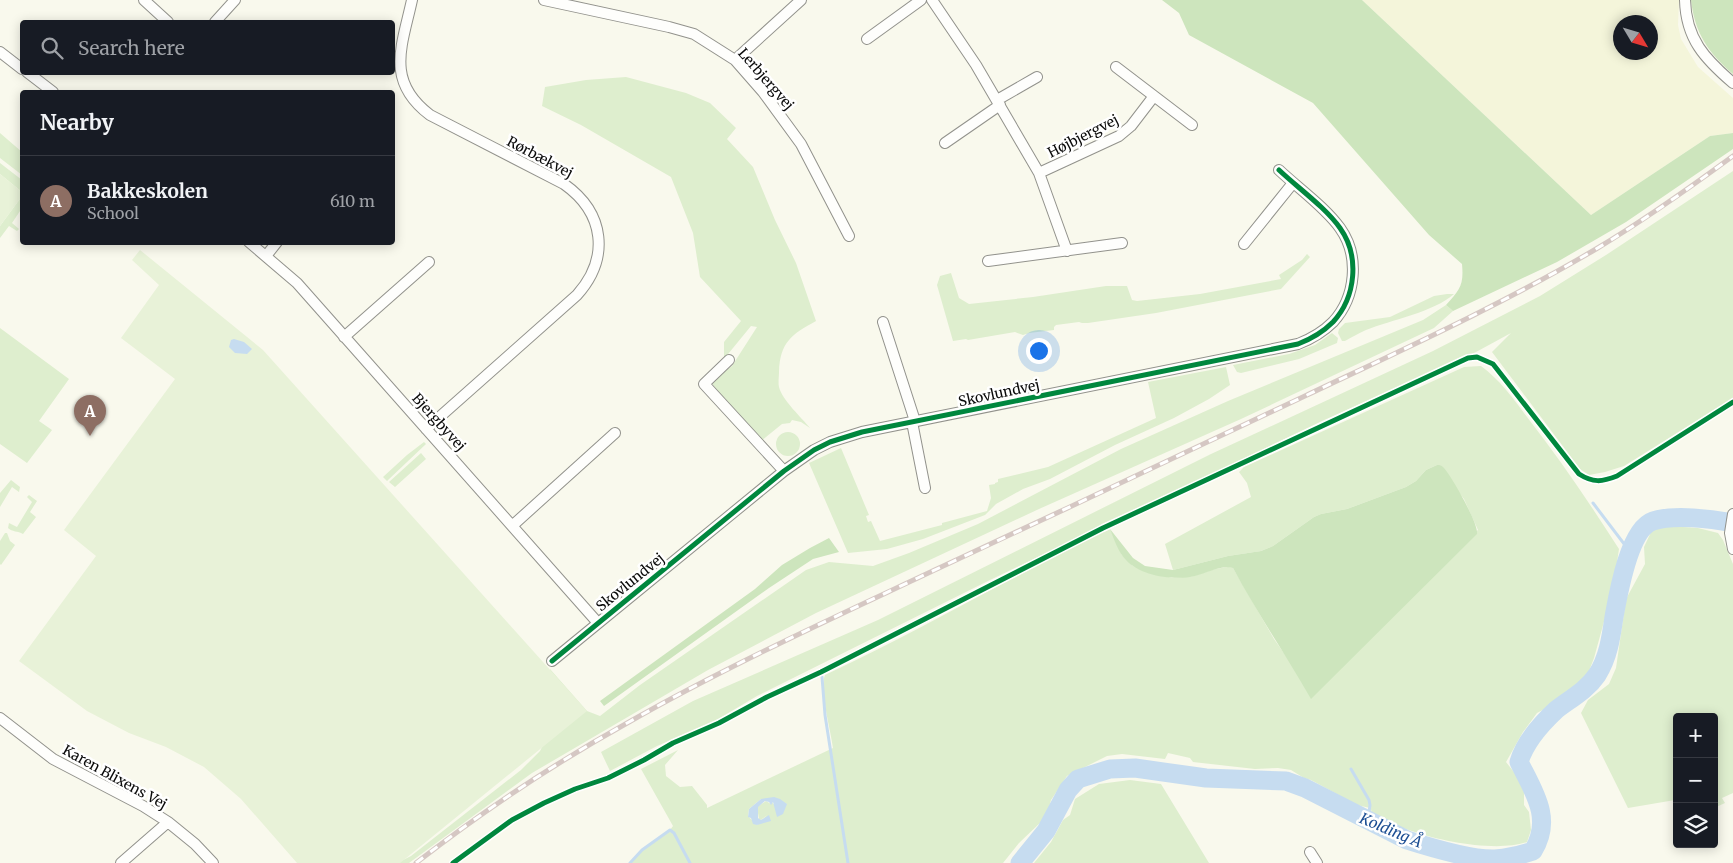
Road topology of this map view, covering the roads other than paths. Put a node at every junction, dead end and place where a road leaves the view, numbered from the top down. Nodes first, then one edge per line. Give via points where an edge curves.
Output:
1 (144, 0) edge
2 (236, 0) edge
3 (412, 0) edge
4 (544, 0) edge
5 (801, 0) edge
6 (921, 0) edge
7 (932, 0) edge
8 (1685, 0) edge
9 (166, 20) edge
10 (217, 20) edge
11 (867, 39) dead end
12 (0, 52) edge
13 (735, 60) junction
14 (20, 67) edge
15 (1116, 67) dead end
16 (31, 75) edge
17 (1037, 77) dead end
18 (1733, 83) edge
19 (50, 90) edge
20 (1154, 96) junction
21 (998, 102) junction
22 (1192, 125) dead end
23 (944, 143) dead end
24 (1279, 170) dead end
25 (1039, 173) junction
26 (1292, 182) junction
27 (848, 236) dead end
28 (1122, 244) dead end
29 (1244, 244) dead end
30 (253, 245) edge
31 (275, 245) edge
32 (1067, 251) junction
33 (266, 256) junction
34 (988, 261) dead end
35 (429, 262) dead end
36 (883, 322) dead end
37 (344, 337) junction
38 (729, 360) dead end
39 (913, 422) junction
40 (426, 429) junction
41 (615, 433) dead end
42 (784, 472) junction
43 (925, 488) dead end
44 (1733, 514) edge
45 (512, 526) junction
46 (1733, 549) edge
47 (598, 623) junction
48 (552, 661) dead end
49 (0, 718) edge
50 (168, 822) junction
51 (1310, 852) dead end
52 (121, 863) edge
53 (213, 863) edge
54 (1317, 863) edge

1 - 9 street
2 - 10 street
3 - 40 street, Rørbækvej via 400,61 402,81 411,99 430,115 575,191 591,212 598,236 596,262 585,285
4 - 13 street, Lerbjergvej via 694,34
5 - 13 street
6 - 11 street
7 - 21 street, Højbjergvej
8 - 18 street via 1687,24 1695,42 1713,66
12 - 14 street
13 - 27 street, Lerbjergvej via 801,144
15 - 20 street
16 - 19 street
17 - 21 street
20 - 22 street
20 - 25 street, Højbjergvej via 1132,126 1119,136
21 - 23 street
21 - 25 street, Højbjergvej
24 - 26 street, Skovlundvej
25 - 32 street, Højbjergvej
26 - 29 street
26 - 39 street, Skovlundvej via 1333,219 1348,242 1352,256 1352,284 1348,298 1333,322 1311,339
28 - 32 street
30 - 33 street, Bjergbyvej
31 - 33 street
32 - 34 street
33 - 37 street, Bjergbyvej via 297,283
35 - 37 street
36 - 39 street
37 - 40 street, Bjergbyvej
38 - 42 street via 704,384
39 - 42 street, Skovlundvej via 830,442
39 - 43 street
40 - 45 street, Bjergbyvej
41 - 45 street
42 - 47 street, Skovlundvej
44 - 46 street via 1730,533
45 - 47 street, Bjergbyvej
47 - 48 street, Skovlundvej
49 - 50 street, Karen Blixens Vej via 53,759
50 - 52 street
50 - 53 street, Karen Blixens Vej
51 - 54 street

